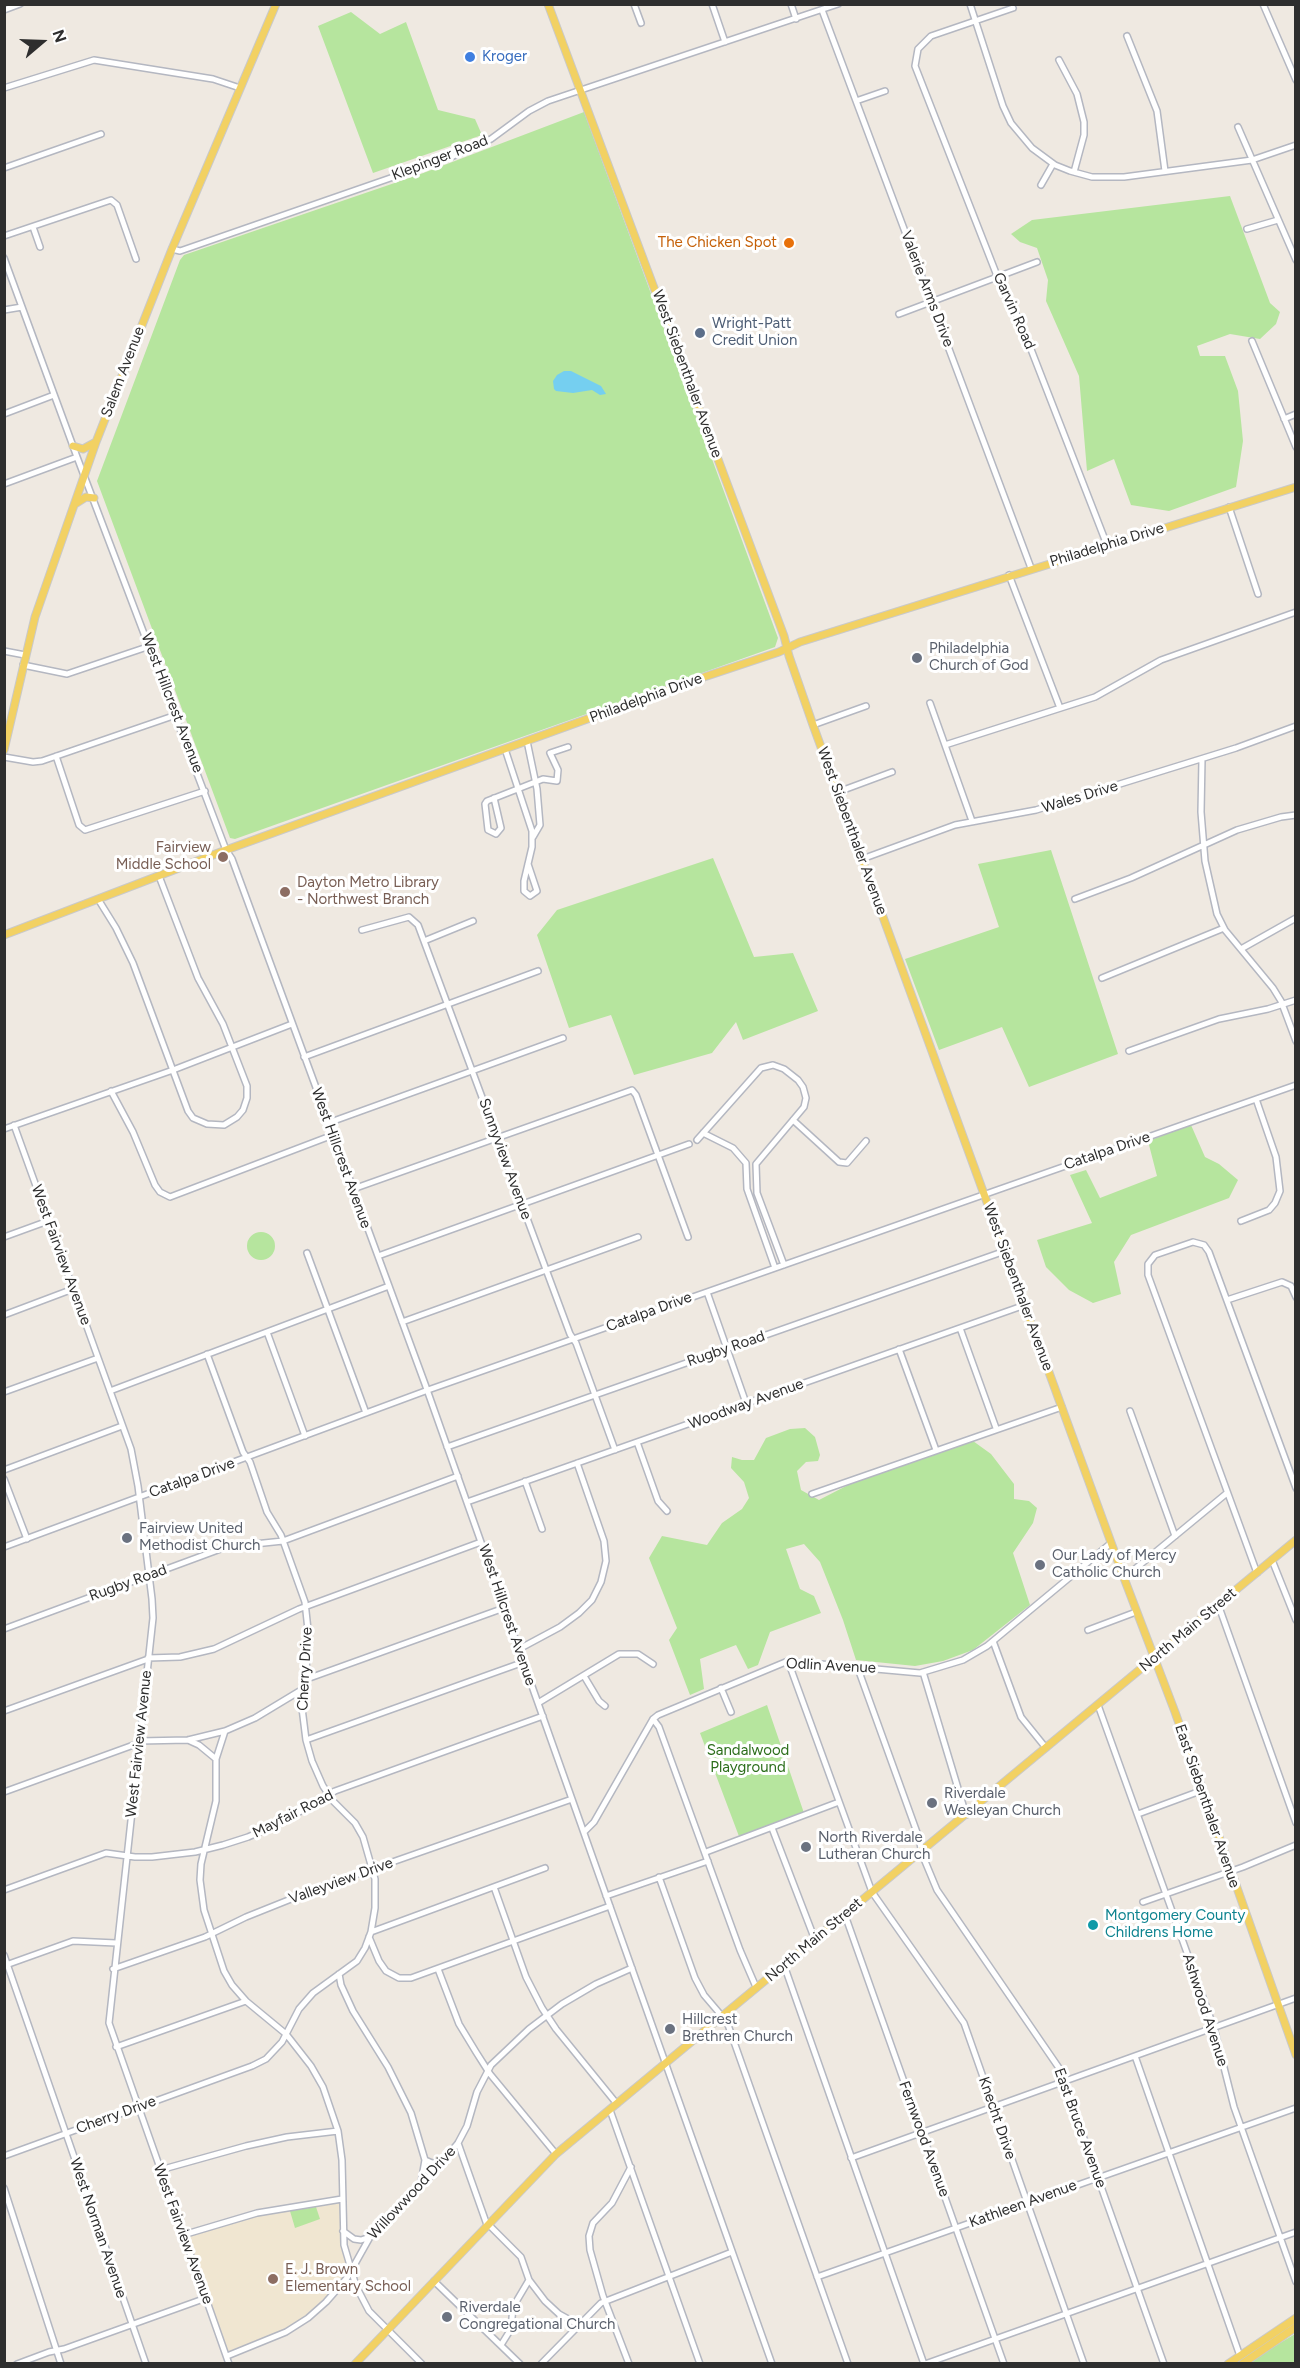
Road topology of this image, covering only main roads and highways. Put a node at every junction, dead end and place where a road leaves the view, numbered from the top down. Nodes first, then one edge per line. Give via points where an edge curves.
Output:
1 (276, 4) edge
2 (548, 4) edge
3 (96, 442) junction
4 (73, 447) road end
5 (1296, 487) edge
6 (94, 498) road end
7 (75, 504) junction
8 (787, 648) junction
9 (5, 746) edge
10 (4, 935) edge
11 (1296, 1540) edge
12 (1154, 1658) junction
13 (1296, 2055) edge
14 (1296, 2318) edge
15 (1296, 2327) edge
16 (1241, 2360) edge
17 (355, 2364) edge
18 (1228, 2364) edge

1 - 3 main road, Salem Avenue via 172,249
2 - 8 main road, West Siebenthaler Avenue
3 - 4 main road via 83,450
3 - 7 main road, Salem Avenue
5 - 8 main road, Philadelphia Drive via 871,618
6 - 7 main road via 86,497
7 - 9 main road, Salem Avenue via 48,576
8 - 10 main road, Philadelphia Drive via 337,809
8 - 12 main road, West Siebenthaler Avenue
11 - 12 main road, North Main Street
12 - 13 main road, East Siebenthaler Avenue
12 - 17 main road, North Main Street via 556,2154
14 - 16 main road
15 - 16 main road
16 - 18 main road

